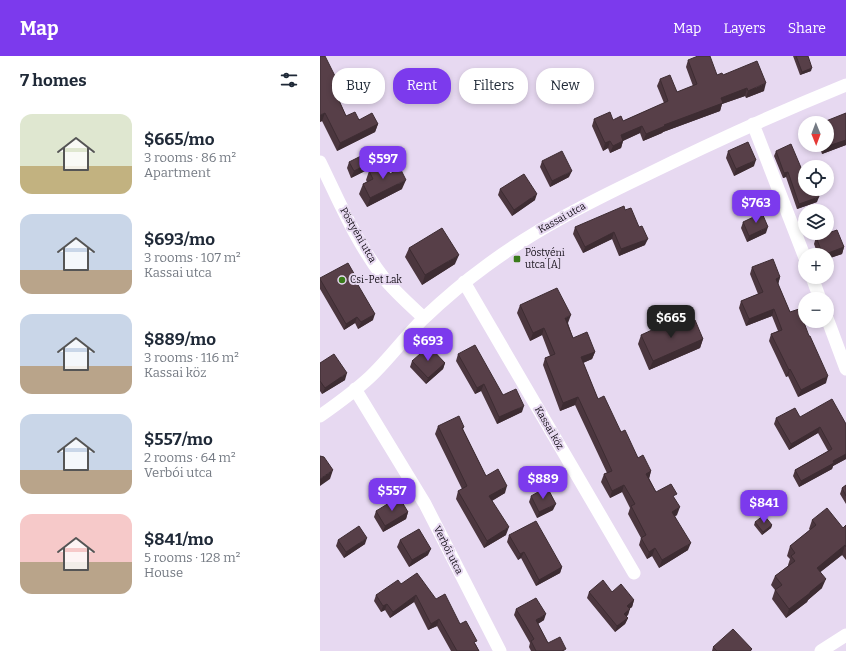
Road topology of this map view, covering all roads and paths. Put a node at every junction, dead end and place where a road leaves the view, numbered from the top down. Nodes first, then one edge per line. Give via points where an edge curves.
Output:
1 (846, 85) edge
2 (753, 124) junction
3 (320, 162) edge
4 (801, 248) edge
5 (464, 282) junction
6 (424, 318) junction
7 (831, 328) edge
8 (846, 369) edge
9 (355, 389) junction
10 (320, 416) edge
11 (634, 573) dead end
12 (846, 635) edge
13 (500, 651) edge
14 (821, 651) edge

1 - 2 street, Kassai utca
2 - 4 street
2 - 5 street, Kassai utca via 689,153 555,221 508,250
3 - 6 street, Pöstyéni utca via 366,254 384,278
5 - 6 street, Kassai utca
5 - 11 street, Kassai köz
6 - 9 street, Kassai utca via 370,377
7 - 8 street
9 - 10 street, Kassai utca
9 - 13 street, Verbói utca via 425,504
12 - 14 street

